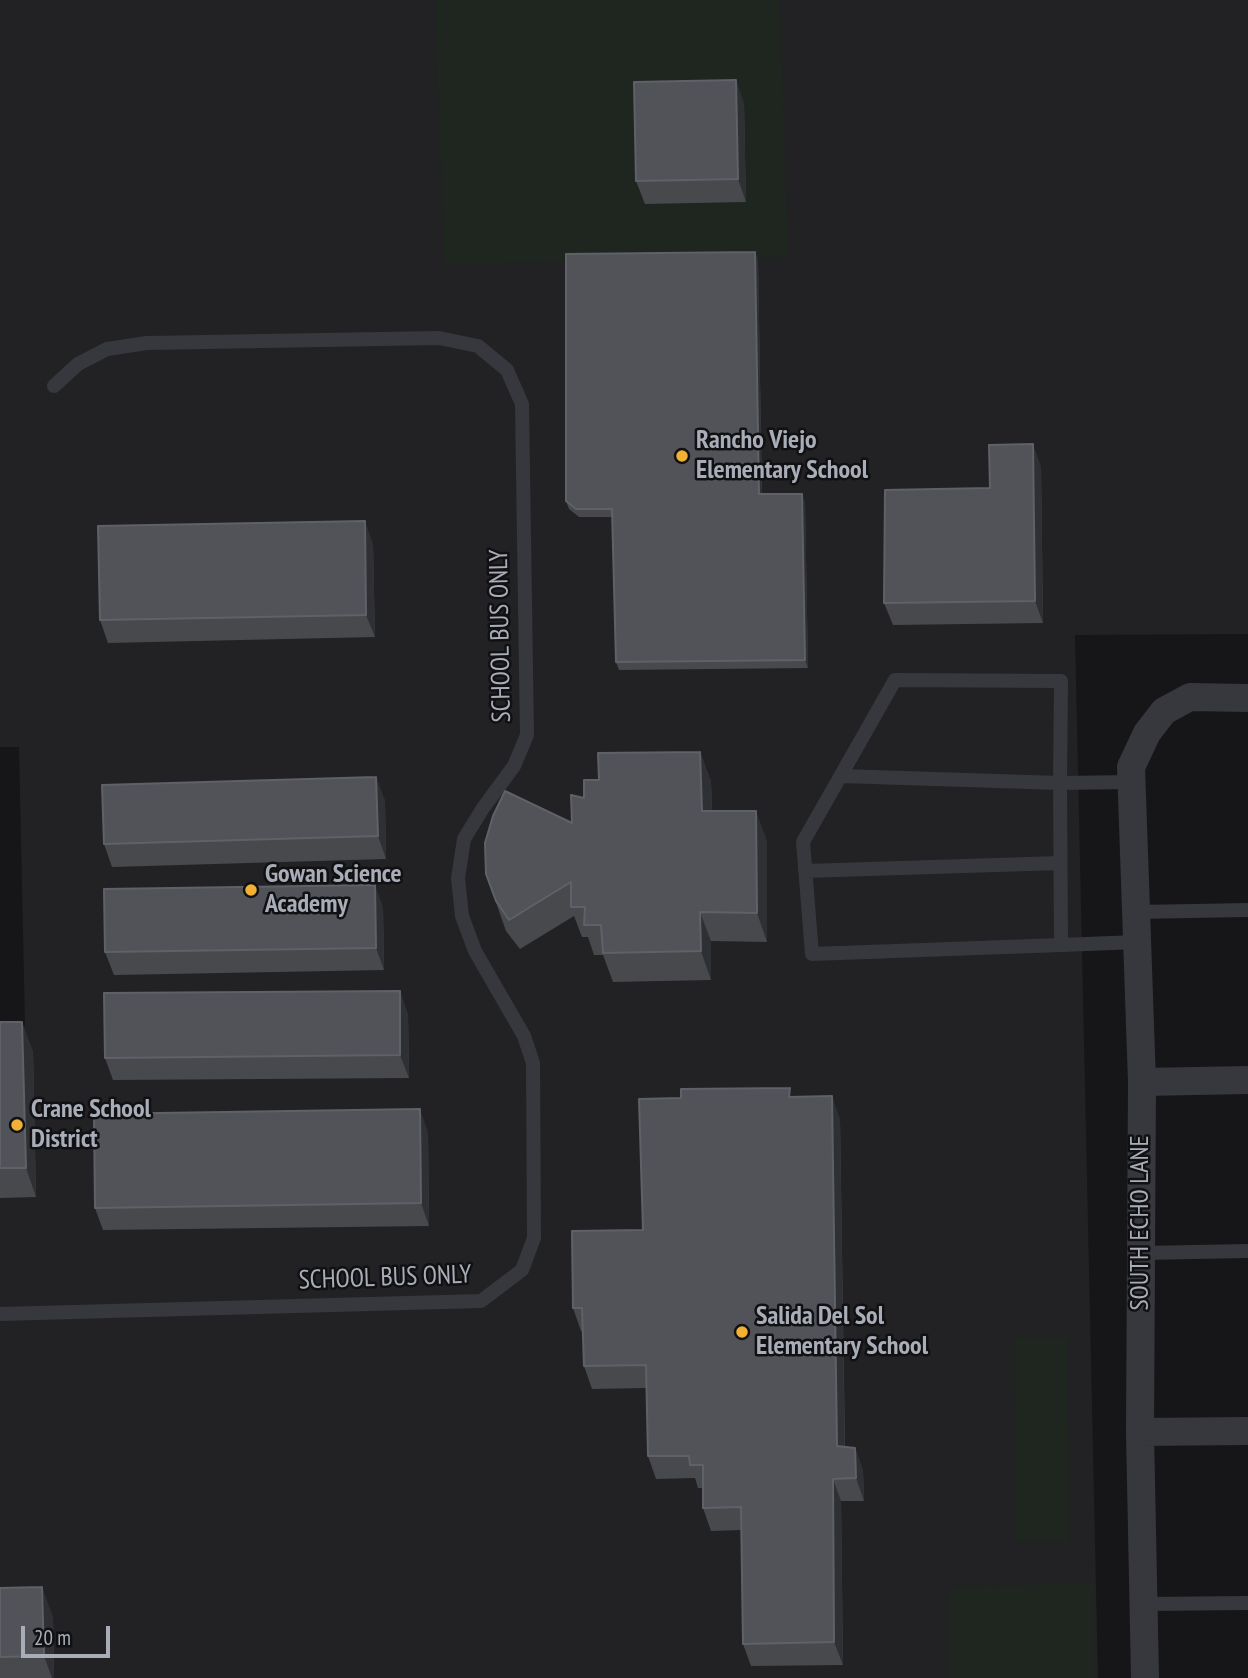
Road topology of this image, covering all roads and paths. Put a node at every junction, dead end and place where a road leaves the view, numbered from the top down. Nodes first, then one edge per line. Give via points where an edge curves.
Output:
1 (54, 386) dead end
2 (1248, 698) edge
3 (1131, 775) junction
4 (841, 776) junction
5 (1060, 783) junction
6 (1060, 863) junction
7 (805, 872) junction
8 (1248, 910) edge
9 (1136, 912) junction
10 (1137, 942) junction
11 (1061, 945) junction
12 (1248, 1080) edge
13 (1142, 1082) junction
14 (1248, 1251) edge
15 (1142, 1253) junction
16 (0, 1314) edge
17 (1248, 1431) edge
18 (1140, 1432) junction
19 (1248, 1603) edge
20 (1145, 1604) junction
21 (1145, 1678) edge

1 - 16 lane, SCHOOL BUS ONLY via 78,364 107,349 147,343 439,338 478,346 507,370 522,404 527,735 514,766 464,839 458,878 462,916 475,951 524,1036 533,1063 534,1238 522,1270 481,1301
2 - 3 street via 1190,697 1164,711 1147,733
3 - 5 lane
3 - 9 street, SOUTH ECHO LANE
4 - 5 lane
4 - 5 lane via 895,681 1061,681
4 - 7 lane via 803,842
5 - 6 lane
6 - 7 lane
6 - 11 lane
7 - 11 lane via 812,954
8 - 9 lane
9 - 10 street, SOUTH ECHO LANE
10 - 11 lane
10 - 13 street, SOUTH ECHO LANE
12 - 13 street
13 - 15 street, SOUTH ECHO LANE
14 - 15 lane
15 - 18 street, SOUTH ECHO LANE
17 - 18 street
18 - 20 street, SOUTH ECHO LANE
19 - 20 lane
20 - 21 street, SOUTH ECHO LANE

